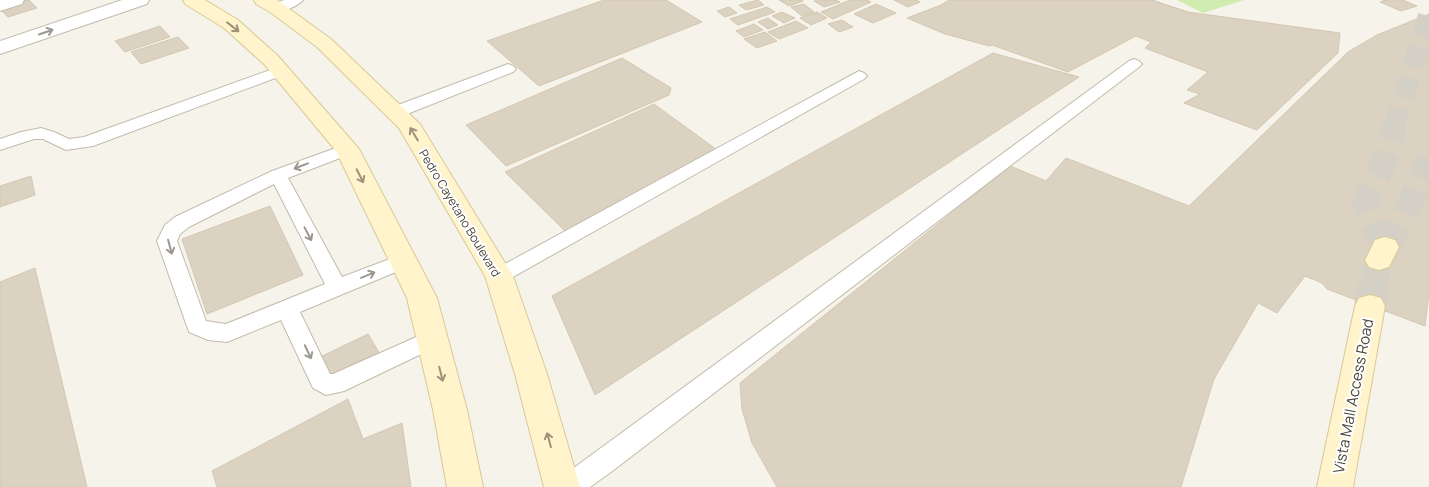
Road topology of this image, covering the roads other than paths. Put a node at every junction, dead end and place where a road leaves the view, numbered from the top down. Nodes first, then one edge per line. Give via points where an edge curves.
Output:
1 (15, 0) edge
2 (99, 0) edge
3 (140, 0) edge
4 (192, 0) edge
5 (278, 2) edge
6 (0, 4) edge
7 (0, 32) edge
8 (0, 48) edge
9 (1134, 64) dead end
10 (508, 69) dead end
11 (281, 72) junction
12 (859, 76) dead end
13 (396, 112) junction
14 (0, 145) edge
15 (346, 149) junction
16 (278, 175) junction
17 (403, 261) junction
18 (499, 276) junction
19 (336, 288) junction
20 (1370, 306) tunnel mouth
21 (287, 308) junction
22 (432, 338) junction
23 (465, 487) edge
24 (562, 487) edge
25 (568, 487) edge
26 (1335, 487) edge

1 - 6 street
2 - 7 street
8 -> 3 street
4 -> 11 main road via 231,24
5 - 13 main road, Pedro Cayetano Boulevard
9 - 25 lane
10 - 13 lane
11 - 14 lane via 88,142 66,145 52,135 36,132
11 - 15 main road
12 - 18 lane
18 -> 13 main road, Pedro Cayetano Boulevard via 408,124
15 -> 16 lane
15 -> 17 main road
16 -> 19 lane
16 -> 21 lane via 182,222 172,230 167,241 197,326 227,333
19 -> 17 lane
17 - 22 main road via 422,298
24 -> 18 main road, Pedro Cayetano Boulevard via 531,374
19 - 21 lane
20 - 26 main road, Vista Mall Access Road
21 -> 22 lane via 321,381 326,385 336,384
22 -> 23 main road

